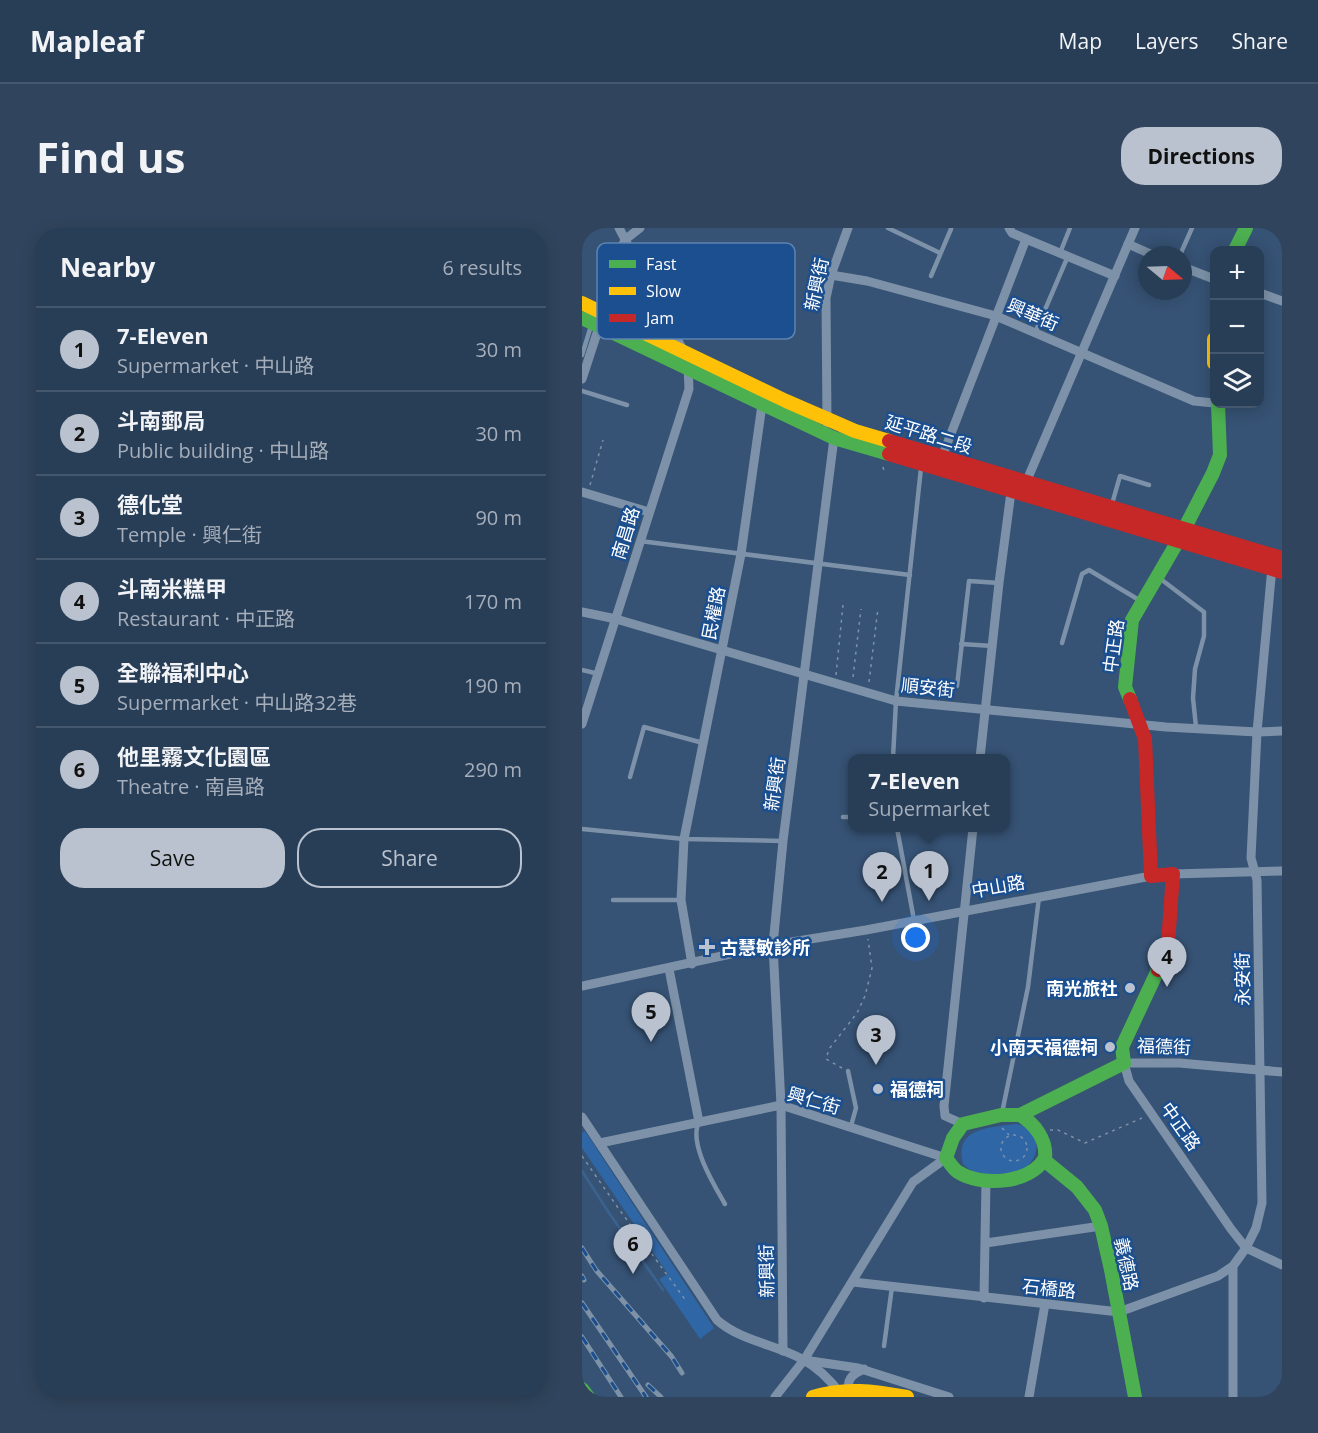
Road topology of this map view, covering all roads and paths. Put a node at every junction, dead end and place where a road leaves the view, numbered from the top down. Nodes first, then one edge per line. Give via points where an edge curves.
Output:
1 (619, 228) edge
2 (640, 228) edge
3 (848, 228) edge
4 (888, 228) edge
5 (951, 228) edge
6 (1009, 228) edge
7 (1070, 228) edge
8 (1135, 228) edge
9 (1192, 228) edge
10 (1246, 228) edge
11 (626, 239) junction
12 (1026, 239) junction
13 (624, 243) edge
14 (628, 243) edge
15 (1128, 244) junction
16 (1184, 246) edge
17 (1237, 246) edge
18 (1138, 248) edge
19 (940, 253) junction
20 (1064, 255) junction
21 (1192, 270) edge
22 (831, 275) junction
23 (931, 276) dead end
24 (1114, 276) junction
25 (1210, 277) edge
26 (1264, 294) edge
27 (1282, 301) edge
28 (582, 303) edge
29 (996, 316) junction
30 (593, 320) edge
31 (1035, 333) junction
32 (629, 339) edge
33 (648, 339) edge
34 (677, 339) edge
35 (683, 351) junction
36 (1082, 354) junction
37 (582, 355) edge
38 (689, 370) junction
39 (582, 379) edge
40 (582, 391) edge
41 (766, 399) junction
42 (1210, 402) edge
43 (627, 405) dead end
44 (1216, 408) edge
45 (826, 419) junction
46 (834, 438) junction
47 (603, 440) dead end
48 (942, 457) junction
49 (922, 465) junction
50 (1027, 480) junction
51 (1149, 485) dead end
52 (1011, 492) junction
53 (585, 493) edge
54 (1111, 507) junction
55 (649, 512) junction
56 (1181, 535) junction
57 (640, 541) junction
58 (741, 554) junction
59 (1282, 557) edge
60 (818, 563) junction
61 (1276, 570) edge
62 (910, 574) junction
63 (1156, 576) junction
64 (999, 583) junction
65 (1141, 602) junction
66 (843, 605) dead end
67 (878, 608) dead end
68 (861, 609) dead end
69 (582, 612) edge
70 (616, 619) junction
71 (1062, 643) dead end
72 (961, 644) junction
73 (993, 646) junction
74 (722, 650) junction
75 (582, 670) edge
76 (598, 674) junction
77 (805, 676) junction
78 (836, 684) junction
79 (957, 686) dead end
80 (852, 689) junction
81 (868, 694) junction
82 (896, 701) junction
83 (986, 709) junction
84 (584, 710) edge
85 (582, 724) edge
86 (1142, 724) junction
87 (1196, 728) junction
88 (1282, 731) edge
89 (1257, 732) junction
90 (704, 743) junction
91 (893, 754) edge
92 (981, 754) edge
93 (630, 777) dead end
94 (843, 816) dead end
95 (848, 817) edge
96 (582, 829) edge
97 (898, 832) edge
98 (973, 832) edge
99 (684, 839) junction
100 (783, 841) junction
101 (1282, 871) edge
102 (1255, 872) junction
103 (1173, 874) junction
104 (1150, 876) junction
105 (1039, 897) junction
106 (613, 900) dead end
107 (681, 900) junction
108 (965, 910) junction
109 (914, 920) junction
110 (866, 930) junction
111 (773, 945) junction
112 (692, 964) junction
113 (669, 969) junction
114 (582, 986) edge
115 (1124, 1063) junction
116 (1261, 1070) junction
117 (848, 1071) joint
118 (1282, 1072) edge
119 (781, 1105) junction
120 (1151, 1114) junction
121 (1001, 1115) junction
122 (1020, 1115) junction
123 (582, 1117) edge
124 (699, 1122) junction
125 (963, 1124) junction
126 (851, 1129) junction
127 (1038, 1129) junction
128 (600, 1143) junction
129 (1027, 1151) joint
130 (582, 1156) edge
131 (946, 1158) junction
132 (1044, 1160) junction
133 (986, 1181) junction
134 (724, 1204) dead end
135 (1101, 1226) junction
136 (986, 1244) junction
137 (1246, 1248) junction
138 (1282, 1265) edge
139 (1233, 1266) junction
140 (853, 1282) junction
141 (892, 1287) junction
142 (695, 1289) junction
143 (984, 1298) junction
144 (1045, 1304) junction
145 (1119, 1312) junction
146 (884, 1346) dead end
147 (783, 1351) junction
148 (804, 1360) junction
149 (864, 1369) junction
150 (582, 1389) edge
151 (588, 1397) edge
152 (775, 1397) edge
153 (813, 1397) edge
154 (841, 1397) edge
155 (856, 1397) edge
156 (907, 1397) edge
157 (949, 1397) edge
158 (1029, 1397) edge
159 (1136, 1397) edge
160 (1233, 1397) edge

1 - 11 street, 南昌路
2 - 11 street
3 - 22 street, 新興街
4 - 19 lane
5 - 19 lane
6 - 12 street
7 - 20 lane
8 - 15 street
9 - 16 lane
10 - 17 main road
11 - 13 street
11 - 14 street, 南昌路
12 - 20 street
12 - 29 street
15 - 18 street
15 - 24 street
19 - 23 lane
20 - 24 street
20 - 31 lane
21 - 25 street
22 - 29 street, 興華街
22 - 45 street, 新興街 via 825,298
24 - 36 street
26 - 27 street
28 - 30 main road, 延平路二段
29 - 31 street, 興華街
29 - 48 street
30 - 37 lane
30 - 39 street
31 - 36 street, 興華街
32 - 38 main road, 延平路二段
33 - 35 main road, 延平路二段
34 - 35 street, 南昌路
35 - 38 street, 南昌路
35 - 41 main road, 延平路二段
36 - 42 street, 興華街 via 1194,401
36 - 50 street
38 - 41 main road, 延平路二段
38 - 55 street, 南昌路 via 689,389
40 - 43 lane
41 - 45 main road, 延平路二段
41 - 46 main road, 延平路二段
41 - 58 street, 民權路
44 - 56 main road, 中正路 via 1220,455
45 - 46 street, 新興街
45 - 48 main road, 延平路二段
46 - 49 main road, 延平路二段
46 - 60 street, 新興街
47 - 53 path
48 - 49 street
48 - 50 main road, 延平路二段
49 - 52 main road, 延平路二段
49 - 62 lane
50 - 52 street
50 - 54 main road, 延平路二段
51 - 54 lane via 1120,476
52 - 56 main road, 延平路二段
52 - 64 street
53 - 55 street
54 - 56 main road, 延平路二段
55 - 57 street, 南昌路
56 - 59 main road, 延平路二段
56 - 61 main road, 延平路二段
56 - 63 main road, 中正路
57 - 58 lane
57 - 70 street, 南昌路
58 - 60 lane
58 - 74 street, 民權路
59 - 61 street
60 - 62 lane
60 - 77 street, 新興街
61 - 89 street, 永安街
62 - 82 lane
63 - 65 main road, 中正路
63 - 87 lane via 1204,612 1204,636 1195,669 1193,698
64 - 72 lane via 969,581
64 - 73 street
65 - 71 lane via 1089,570 1082,574
65 - 86 main road, 中正路 via 1132,620 1125,687
66 - 78 path
67 - 81 path
68 - 80 path
69 - 70 street, 順安街
70 - 74 street, 順安街
70 - 76 street, 南昌路
72 - 73 lane
72 - 79 lane
73 - 83 street
74 - 77 street, 順安街
74 - 90 street, 民權路
75 - 76 lane
76 - 84 street, 南昌路
77 - 78 street, 順安街
77 - 100 street, 新興街
78 - 80 street, 順安街
80 - 81 street, 順安街
81 - 82 street, 順安街
82 - 83 street, 順安街
82 - 91 lane
83 - 86 street, 順安街
83 - 92 street
84 - 85 street, 南昌路
86 - 87 street, 順安街
86 - 104 main road, 中正路
87 - 89 street, 順安街
88 - 89 street, 順安街
89 - 102 street, 永安街 via 1251,858
90 - 93 lane via 644,728
90 - 99 street, 民權路
94 - 95 lane
96 - 99 lane
97 - 109 lane
98 - 108 street
99 - 100 lane
99 - 107 street, 民權路
100 - 111 street, 新興街
101 - 102 street, 中山路
102 - 103 street, 中山路
102 - 116 street, 永安街
103 - 104 main road, 中山路
103 - 115 main road, 中正路 via 1168,943 1122,1047
104 - 105 street, 中山路
105 - 108 street, 中山路
105 - 121 lane via 1029,987
106 - 107 lane
107 - 112 street, 民權路
108 - 109 street, 中山路
108 - 125 street via 944,1106 945,1116
109 - 110 street, 中山路
110 - 111 street, 中山路
110 - 117 path via 872,969 865,996 857,1013 828,1050 826,1059
111 - 112 street, 中山路
111 - 119 street, 新興街
112 - 113 street, 中山路
113 - 114 street, 中山路
113 - 124 street
115 - 116 street, 福德街
115 - 120 street, 中正路 via 1129,1081
115 - 122 main road, 福德街
116 - 118 street, 福德街
116 - 137 street, 永安街 via 1262,1203
117 - 126 lane via 856,1108
119 - 124 street, 興仁街
119 - 126 street, 興仁街
119 - 147 street, 新興街
120 - 127 path via 1085,1143 1058,1130
120 - 137 street, 中正路
121 - 122 main road, 福德街
121 - 125 main road, 福德街
122 - 127 main road
123 - 128 street
124 - 128 street, 興仁街
124 - 134 lane via 695,1132 707,1173
125 - 131 main road
126 - 131 street, 興仁街
127 - 132 main road via 1046,1154
128 - 142 street
129 - 129 path via 1024,1140 1017,1135 1007,1137 1001,1144 1004,1157 1012,1161 1021,1159
130 - 142 path via 684,1298
131 - 133 main road via 967,1177
131 - 140 street via 913,1182
132 - 133 main road via 1015,1178
132 - 135 main road, 義德路 via 1087,1198
133 - 136 street
135 - 136 street
135 - 145 main road, 義德路
136 - 143 street
137 - 138 street, 中正路
137 - 139 street, 永安街
139 - 145 street, 石橋路 via 1218,1276
139 - 160 street
140 - 141 street, 石橋路
140 - 148 street
141 - 143 street, 石橋路
141 - 146 lane
142 - 147 street via 730,1331
143 - 144 street, 石橋路
144 - 145 street, 石橋路
144 - 158 street
145 - 159 main road, 義德路
147 - 148 street
148 - 149 street
148 - 152 street
148 - 154 street via 831,1381
149 - 155 street via 850,1379 849,1392
149 - 157 street
150 - 151 main road
153 - 156 main road, bridge via 856,1388
154 - 155 street

